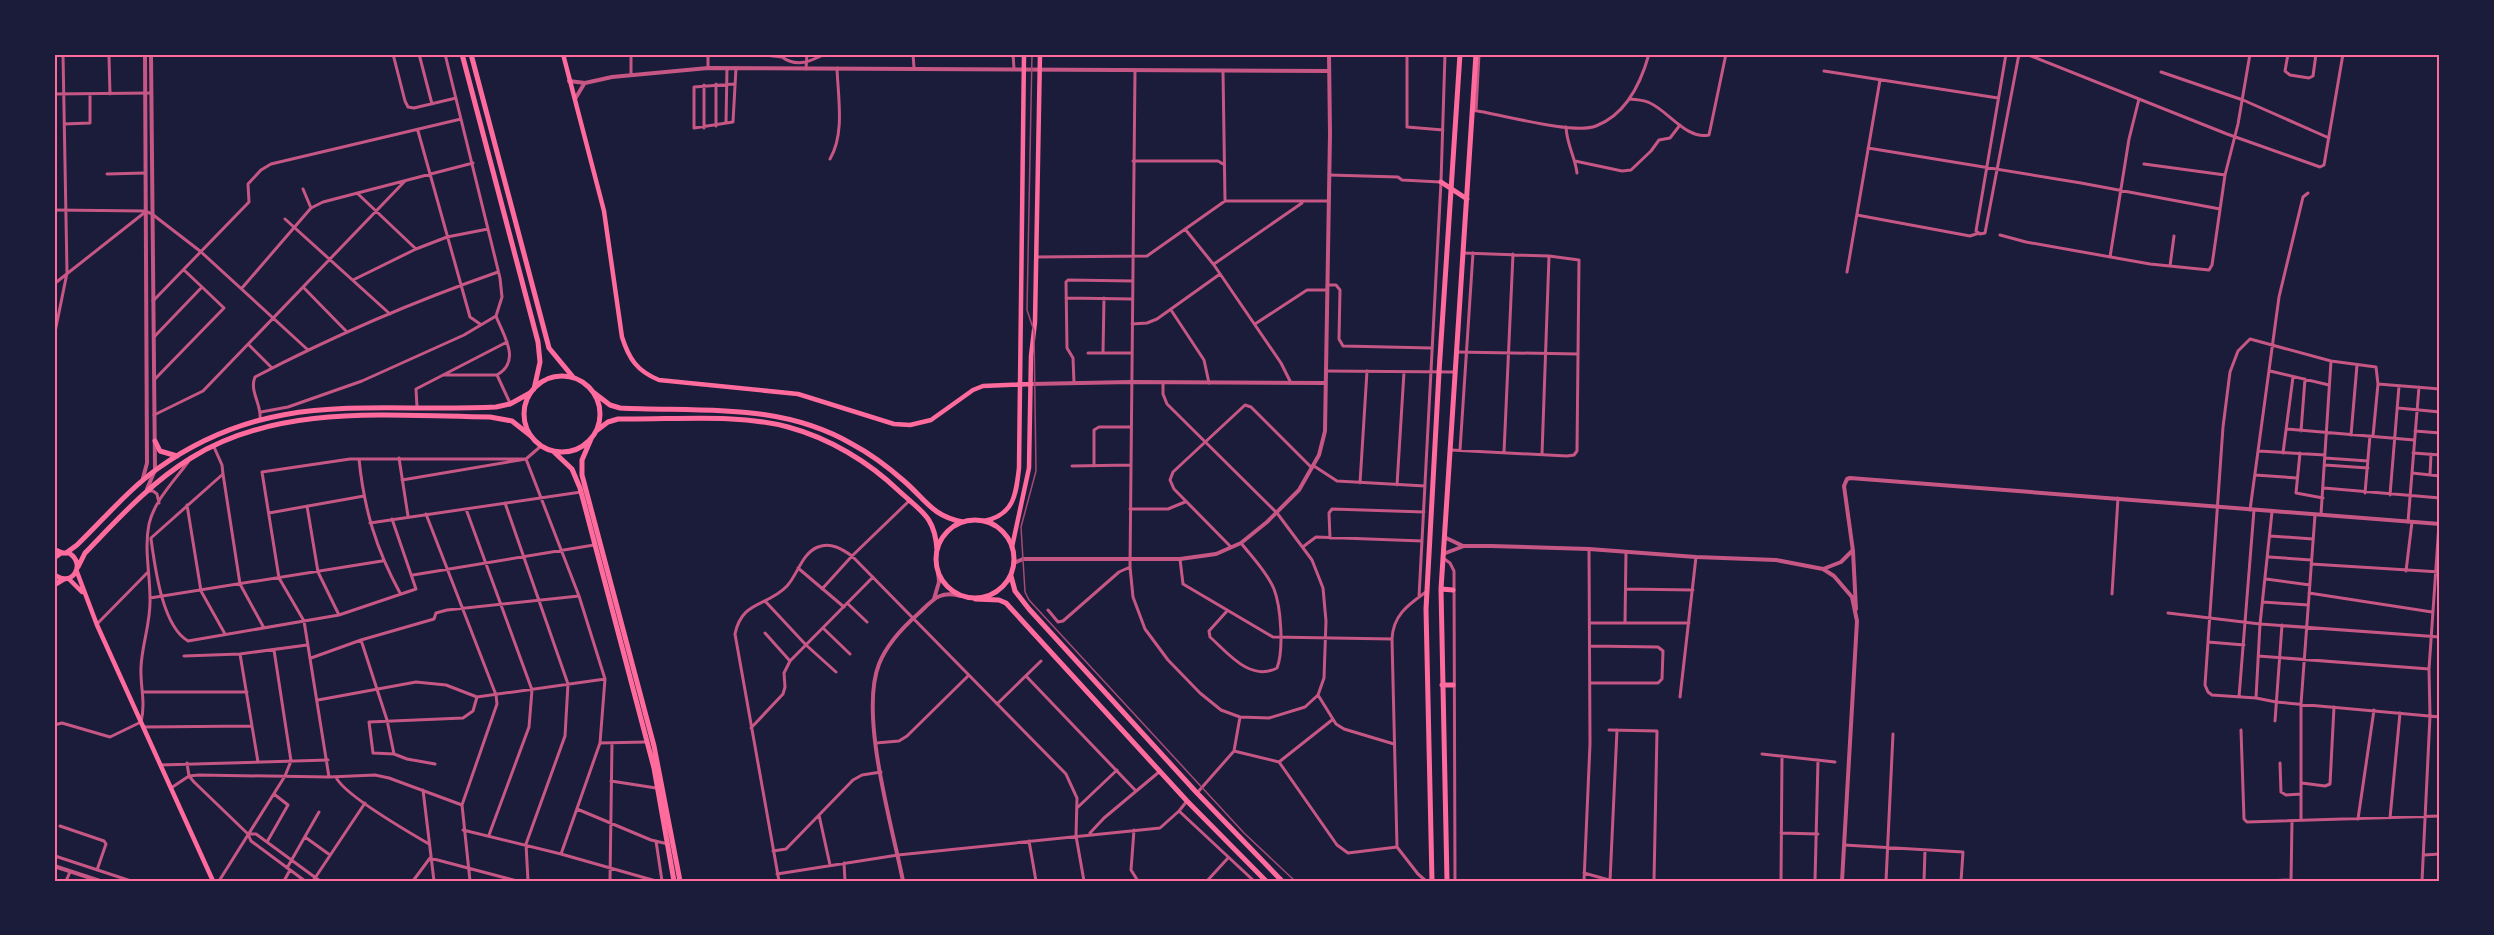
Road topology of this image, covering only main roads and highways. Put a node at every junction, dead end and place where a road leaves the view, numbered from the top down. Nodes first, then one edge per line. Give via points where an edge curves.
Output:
1 (462, 54) edge
2 (471, 54) edge
3 (562, 54) edge
4 (1024, 54) edge
5 (1040, 54) edge
6 (1460, 54) edge
7 (1477, 54) edge
8 (1441, 182) road end
9 (1451, 189) junction
10 (1467, 199) junction
11 (573, 378) junction
12 (1020, 384) junction
13 (1031, 384) junction
14 (532, 391) junction
15 (593, 392) junction
16 (596, 431) junction
17 (531, 436) junction
18 (591, 439) junction
19 (155, 441) road end
20 (554, 452) junction
21 (177, 456) junction
22 (984, 521) junction
23 (963, 522) junction
24 (1012, 547) junction
25 (54, 549) edge
26 (937, 550) junction
27 (65, 553) junction
28 (54, 558) edge
29 (78, 569) junction
30 (54, 574) edge
31 (1011, 576) junction
32 (67, 579) junction
33 (54, 585) edge
34 (1442, 589) junction
35 (1453, 590) road end
36 (84, 594) junction
37 (975, 599) junction
38 (1442, 685) junction
39 (1453, 685) road end
40 (211, 880) edge
41 (1281, 880) edge
42 (674, 881) edge
43 (680, 881) edge
44 (1266, 881) edge
45 (1432, 881) edge
46 (1447, 881) edge

1 - 14 main road via 538,342 540,362
2 - 11 main road via 549,348
3 - 12 main road via 604,211 622,337 637,368 659,380 798,394 903,425 931,420 983,386
4 - 12 main road
5 - 13 main road
6 - 9 main road
7 - 10 main road
8 - 9 main road
9 - 10 main road
9 - 45 main road via 1427,591
10 - 34 main road
11 - 14 main road via 555,377
11 - 15 main road
12 - 13 main road
12 - 22 main road via 1015,492 1004,514
13 - 24 main road via 1029,468
14 - 17 main road via 524,415
14 - 21 main road via 510,404 489,408 334,408 260,419 219,432
15 - 16 main road via 600,408
15 - 23 main road via 615,407 747,411 805,423 867,453 906,482 941,516
16 - 18 main road
16 - 26 main road via 618,419 739,421 789,428 852,455 889,481 934,525
17 - 20 main road
17 - 29 main road via 519,425 499,418 346,417 269,426 236,435 191,458 145,492 85,553
18 - 20 main road via 576,450
18 - 43 main road via 582,460 582,476 654,746
19 - 21 main road via 160,451
20 - 42 main road via 572,469 582,492 648,742
21 - 27 main road via 155,470
22 - 23 main road
22 - 24 main road via 1004,533
23 - 26 main road via 949,530
24 - 31 main road
25 - 27 main road
26 - 37 main road via 938,571 944,584 961,596
27 - 28 main road
27 - 29 main road via 75,557
29 - 32 main road
29 - 36 main road
30 - 32 main road
31 - 37 main road via 992,595
31 - 41 main road via 1023,603
32 - 33 main road
32 - 36 main road
34 - 35 main road
34 - 38 main road
36 - 40 main road
37 - 44 main road via 1006,603 1187,801
38 - 39 main road
38 - 46 main road

